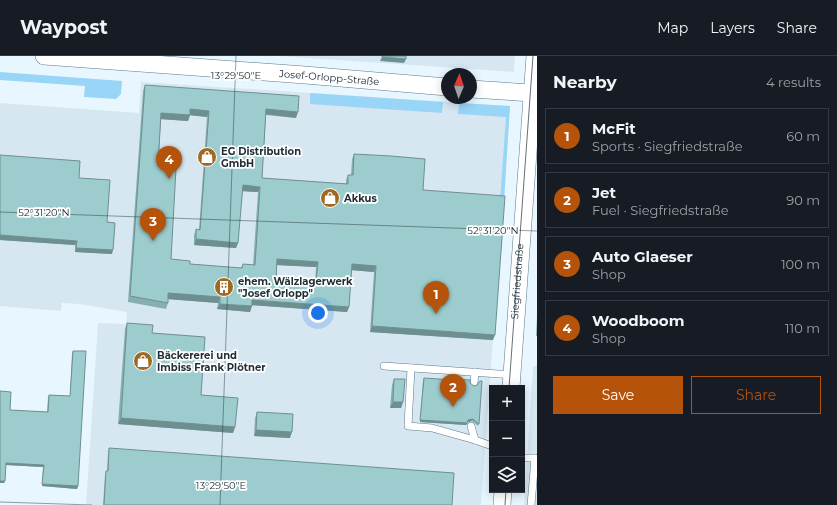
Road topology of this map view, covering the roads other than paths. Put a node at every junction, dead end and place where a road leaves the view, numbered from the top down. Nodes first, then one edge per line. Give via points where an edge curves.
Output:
1 (44, 56) edge
2 (535, 56) edge
3 (441, 86) edge
4 (477, 89) edge
5 (532, 93) junction
6 (384, 366) dead end
7 (411, 368) junction
8 (475, 372) junction
9 (512, 381) edge
10 (474, 383) dead end
11 (471, 426) dead end
12 (475, 440) junction
13 (489, 445) edge
14 (525, 458) edge
15 (503, 493) edge
16 (502, 505) edge
17 (531, 505) edge

1 - 3 street, Josef-Orlopp-Straße
2 - 5 street, Siegfriedstraße
4 - 5 street
5 - 9 street, Siegfriedstraße
6 - 7 lane
7 - 8 lane
7 - 12 lane via 408,426 432,428
8 - 9 lane
8 - 10 lane
11 - 12 lane
12 - 13 lane
14 - 17 lane via 535,458
15 - 16 street

